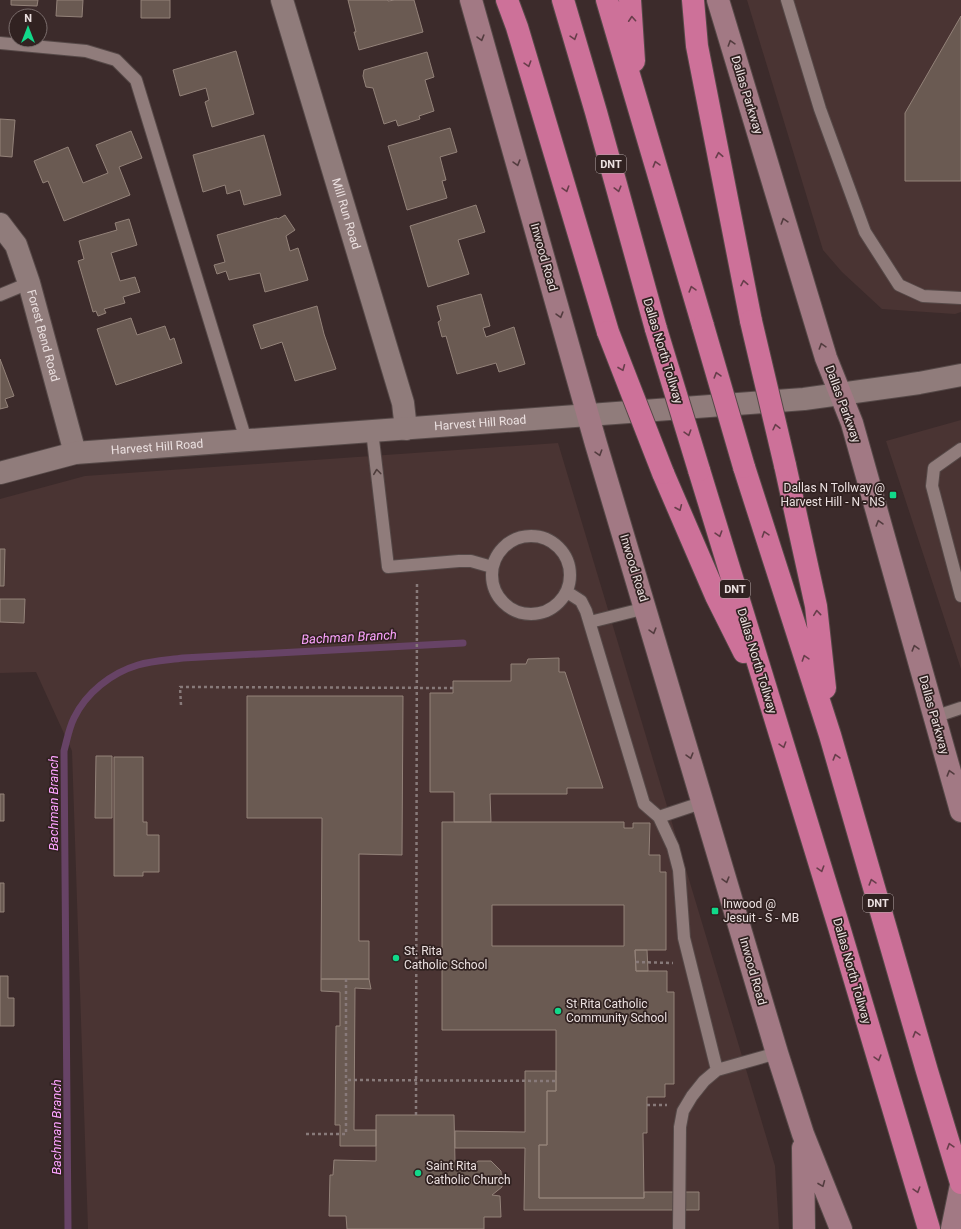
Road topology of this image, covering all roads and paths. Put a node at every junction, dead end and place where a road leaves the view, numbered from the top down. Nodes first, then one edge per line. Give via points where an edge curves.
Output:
1 (282, 0) edge
2 (471, 0) edge
3 (507, 0) edge
4 (563, 0) edge
5 (607, 0) edge
6 (630, 0) edge
7 (693, 0) edge
8 (718, 0) edge
9 (787, 0) edge
10 (0, 43) edge
11 (637, 100) junction
12 (0, 224) edge
13 (29, 283) junction
14 (0, 296) edge
15 (961, 298) edge
16 (961, 375) edge
17 (841, 395) junction
18 (589, 415) junction
19 (406, 429) junction
20 (372, 431) junction
21 (246, 440) junction
22 (961, 449) edge
23 (74, 453) junction
24 (0, 473) edge
25 (492, 567) junction
26 (567, 592) junction
27 (961, 596) edge
28 (417, 601) dead end
29 (646, 608) junction
30 (590, 622) junction
31 (418, 688) junction
32 (453, 688) dead end
33 (181, 705) dead end
34 (772, 708) junction
35 (961, 708) edge
36 (934, 717) junction
37 (830, 735) junction
38 (704, 802) junction
39 (961, 811) edge
40 (659, 817) junction
41 (636, 962) dead end
42 (675, 963) dead end
43 (346, 979) dead end
44 (777, 1053) junction
45 (717, 1070) junction
46 (346, 1080) junction
47 (416, 1080) junction
48 (556, 1081) dead end
49 (647, 1105) dead end
50 (672, 1105) dead end
51 (416, 1115) dead end
52 (306, 1134) dead end
53 (803, 1134) junction
54 (961, 1184) edge
55 (679, 1229) edge
56 (804, 1229) edge
57 (840, 1229) edge
58 (929, 1229) edge
59 (952, 1229) edge

1 - 19 street, Mill Run Road via 403,402
2 -> 18 main road, Inwood Road
3 -> 34 highway, bridge via 608,332 716,596
4 -> 34 highway, Dallas North Tollway / DNT, bridge via 656,329
5 - 11 highway, DNT
11 -> 6 highway
37 -> 7 highway, bridge via 816,606 752,321 698,46
17 -> 8 main road, Dallas Parkway via 826,358
9 - 15 lane via 820,110 865,232 899,285 923,296
10 - 21 lane via 86,51 116,60 136,80
37 -> 11 highway, DNT, bridge via 744,467
12 - 13 street, Forest Bend Road via 16,245
13 - 14 lane
13 - 23 street, Forest Bend Road
16 - 17 street, Harvest Hill Road
17 - 18 street, Harvest Hill Road
36 -> 17 main road, Dallas Parkway via 852,423
18 - 19 street, Harvest Hill Road
18 -> 29 main road, Inwood Road
19 - 20 street, Harvest Hill Road
20 - 21 street, Harvest Hill Road
25 -> 20 lane via 459,561 388,567
21 - 23 street, Harvest Hill Road
22 - 27 lane via 934,468 932,486
23 - 24 street, Harvest Hill Road
25 - 26 lane via 494,591 510,609 522,614 534,615 548,611 559,603
25 - 26 lane via 497,555 515,539 527,536 541,537 554,543 563,552 569,565
26 - 30 lane via 581,601
28 - 31 path
29 - 30 lane
29 -> 38 main road, Inwood Road
30 - 40 lane via 644,804
31 - 32 path
31 - 33 path via 180,687
31 - 47 path
34 -> 58 highway, Dallas North Tollway / DNT
35 - 36 lane
39 -> 36 main road, Dallas Parkway
54 -> 37 highway, DNT
38 - 40 lane
38 -> 44 main road, Inwood Road
40 - 45 lane via 673,847 679,870 684,938
41 - 42 path
43 - 46 path
44 - 45 lane
44 - 53 main road, Inwood Road
45 - 55 lane via 704,1081 683,1111 680,1127
46 - 47 path
46 - 52 path via 346,1134
47 - 48 path
47 - 51 path
49 - 50 path
53 - 56 main road, Inwood Road
53 -> 57 main road, Inwood Road
54 - 59 main road

